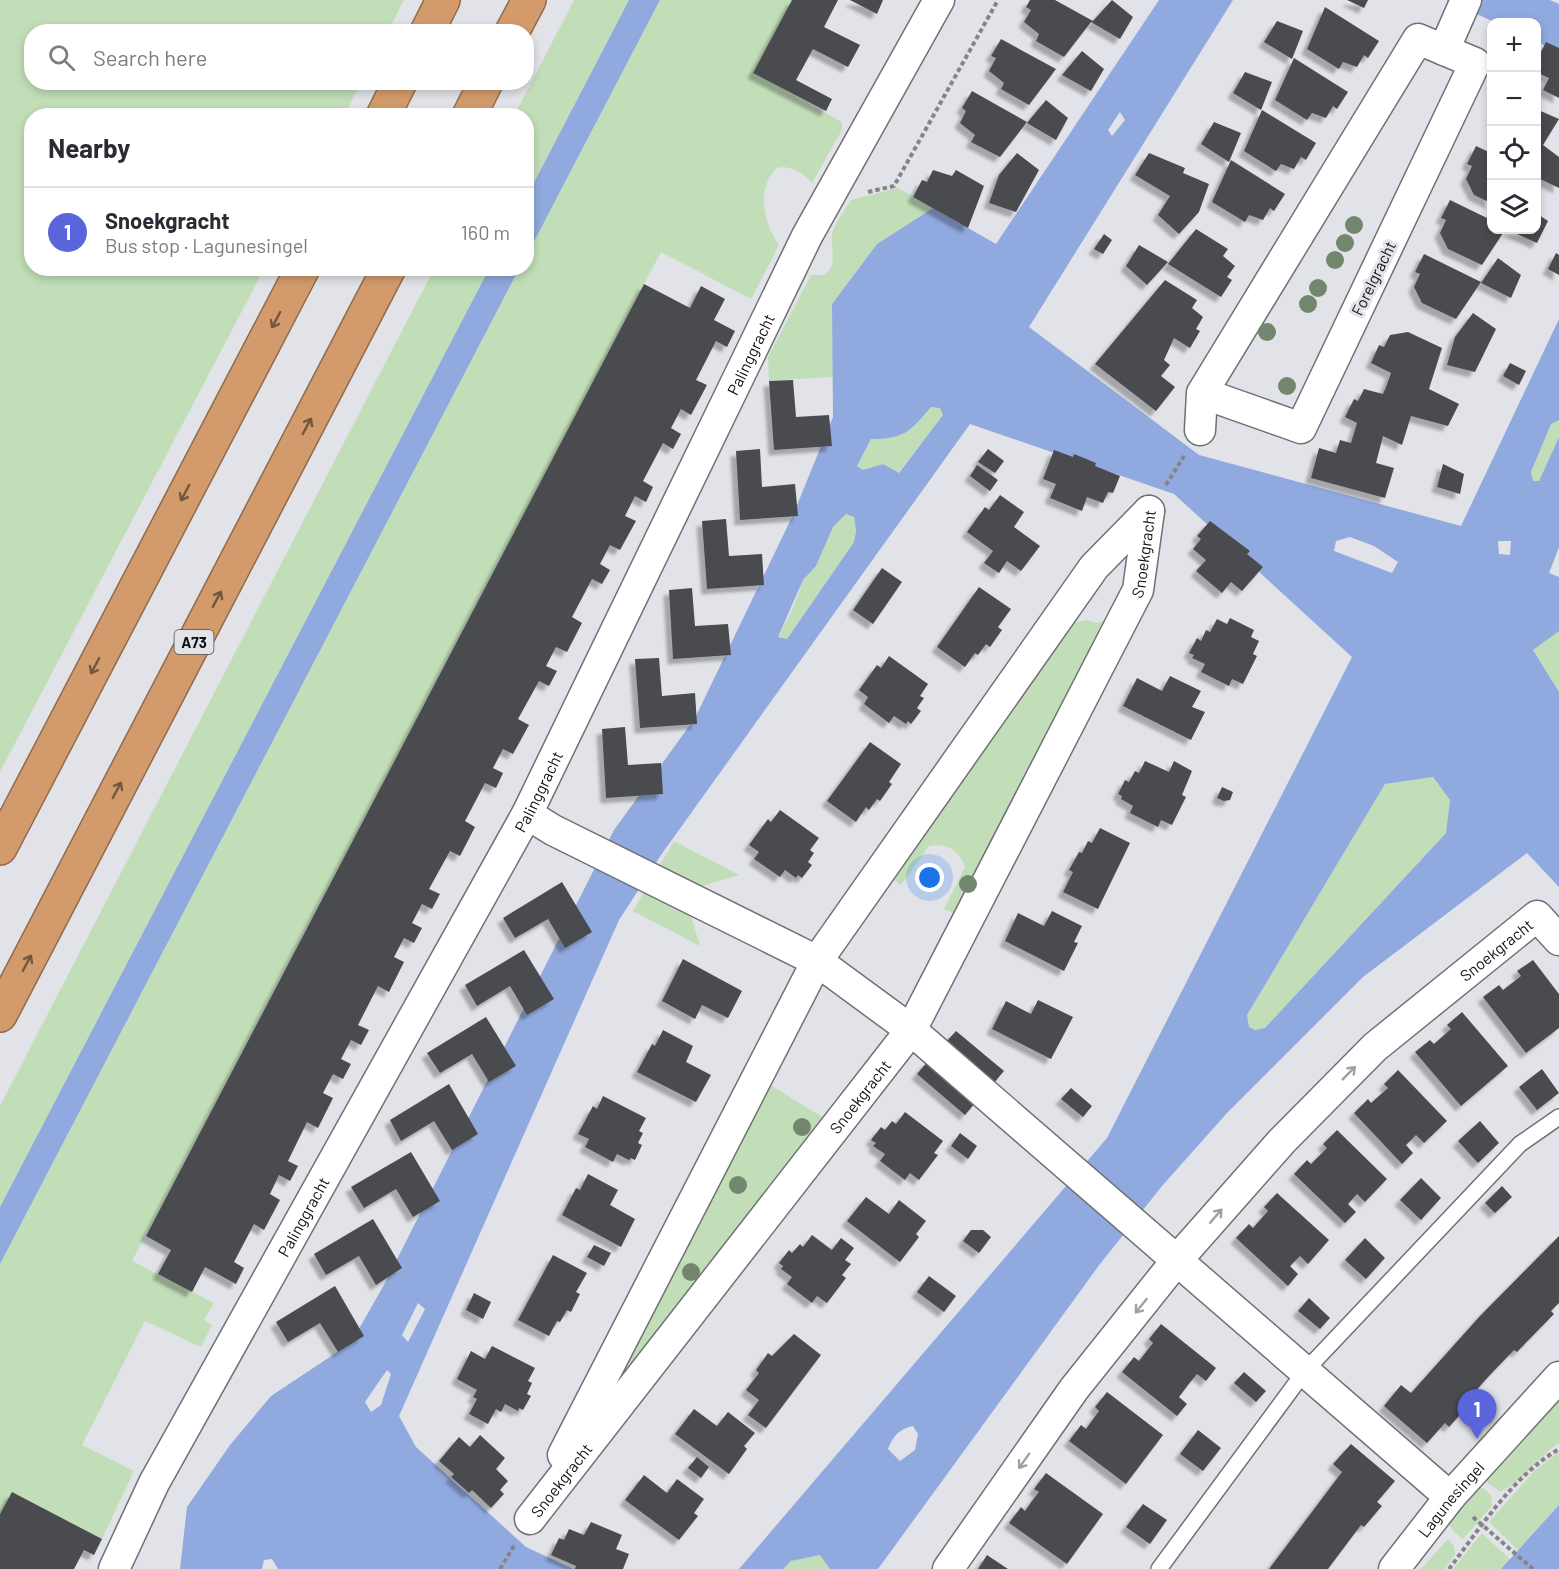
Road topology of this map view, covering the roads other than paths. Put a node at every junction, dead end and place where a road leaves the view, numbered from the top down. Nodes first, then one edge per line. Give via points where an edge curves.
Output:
1 (443, 0) edge
2 (529, 0) edge
3 (939, 0) edge
4 (1462, 8) edge
5 (431, 24) edge
6 (516, 24) edge
7 (1444, 50) junction
8 (396, 90) edge
9 (482, 90) edge
10 (387, 108) edge
11 (473, 108) edge
12 (299, 276) edge
13 (385, 276) edge
14 (1202, 393) junction
15 (1200, 430) road end
16 (527, 814) junction
17 (0, 848) edge
18 (1559, 940) edge
19 (817, 961) junction
20 (0, 1015) edge
21 (911, 1030) junction
22 (1559, 1117) edge
23 (1168, 1252) junction
24 (1305, 1371) junction
25 (1559, 1377) edge
26 (1450, 1497) junction
27 (114, 1569) edge
28 (948, 1569) edge
29 (1159, 1569) edge
30 (1394, 1569) edge

1 - 5 highway
2 - 6 highway
3 - 16 street, Palinggracht via 826,203
4 - 7 street
7 - 14 street, Forelgracht via 1418,39
7 - 14 street, Forelgracht via 1475,63 1301,428
8 - 10 highway
9 - 11 highway
12 -> 17 highway
20 -> 13 highway, A73
14 - 15 street, Forelgracht
16 - 19 street
16 - 27 street, Palinggracht via 154,1482
23 -> 18 street, Snoekgracht via 1375,1047 1537,916
19 - 21 street
19 - 21 street, Snoekgracht via 1094,567 1149,511 1138,590
19 - 21 street, Snoekgracht via 530,1519
21 - 23 street
22 - 24 lane via 1520,1144
23 - 24 street
23 -> 28 street, Snoekgracht
24 - 26 street
24 - 29 lane
25 - 26 street, Lagunesingel
26 - 30 street, Lagunesingel

